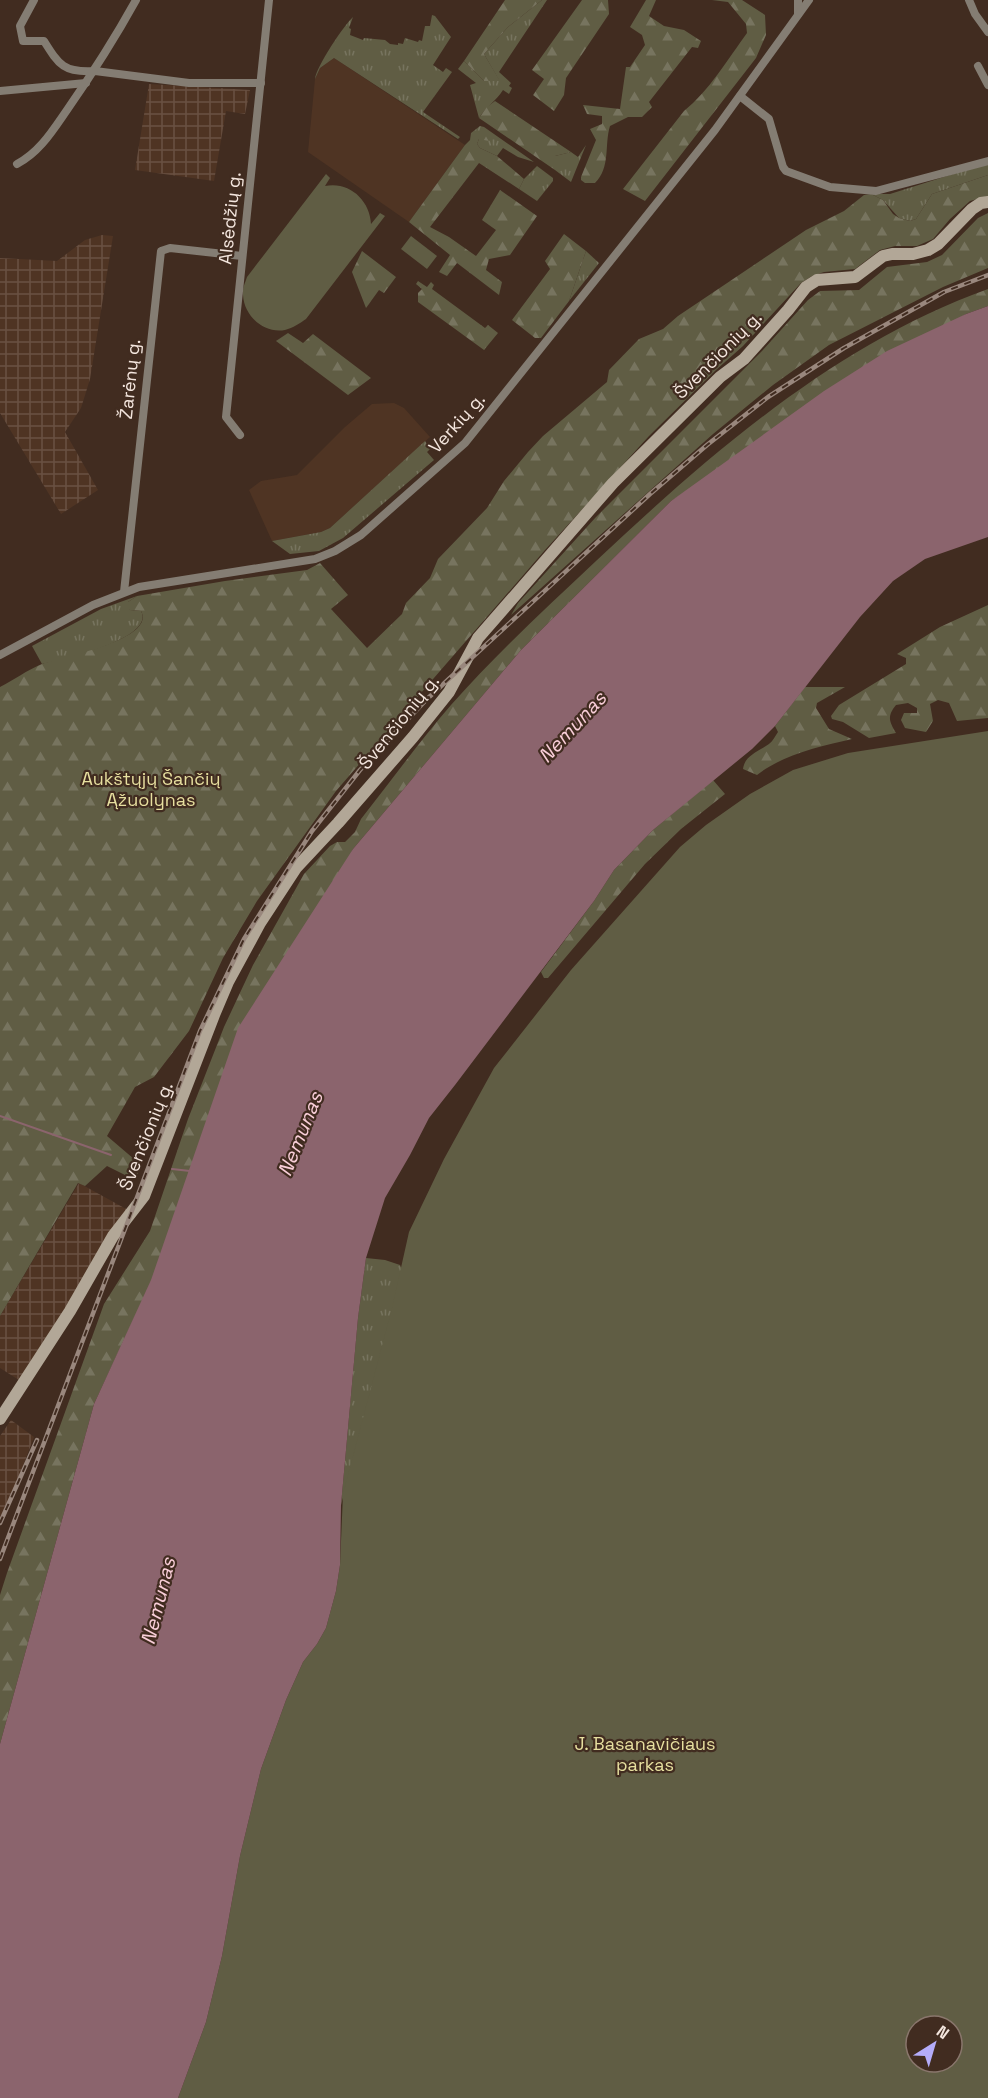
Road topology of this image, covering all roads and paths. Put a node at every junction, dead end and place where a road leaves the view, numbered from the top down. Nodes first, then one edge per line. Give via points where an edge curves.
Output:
1 (34, 0) edge
2 (136, 0) edge
3 (268, 0) edge
4 (798, 0) edge
5 (809, 0) edge
6 (969, 0) edge
7 (798, 14) junction
8 (988, 32) edge
9 (978, 66) dead end
10 (94, 71) junction
11 (86, 83) junction
12 (261, 83) junction
13 (988, 85) edge
14 (0, 91) edge
15 (741, 96) junction
16 (988, 161) edge
17 (17, 164) dead end
18 (988, 202) edge
19 (242, 256) junction
20 (240, 435) dead end
21 (124, 592) junction
22 (0, 656) edge
23 (0, 1419) edge

1 - 10 street via 20,26 23,41 44,41 59,64 79,72
2 - 10 street
3 - 12 street, Alsėdžių g.
4 - 7 street
5 - 7 street, Verkių g.
6 - 8 street
7 - 15 street, Verkių g.
9 - 13 street
10 - 11 street
10 - 12 street via 189,83
11 - 14 street
11 - 17 street via 40,146
12 - 19 street, Alsėdžių g.
15 - 16 street via 769,119 786,171 830,187 876,191
15 - 21 street, Verkių g. via 465,443 361,534 315,559 162,582
18 - 23 street, Švenčionių g. via 972,209 928,250 883,256 855,277 817,280 806,287 744,359 720,377 613,483 478,638 449,692 296,868 260,923 213,1015 144,1196 113,1236
19 - 20 street, Alsėdžių g. via 226,417
19 - 21 street, Žarėnų g. via 171,248 162,251
21 - 22 street, Verkių g.

